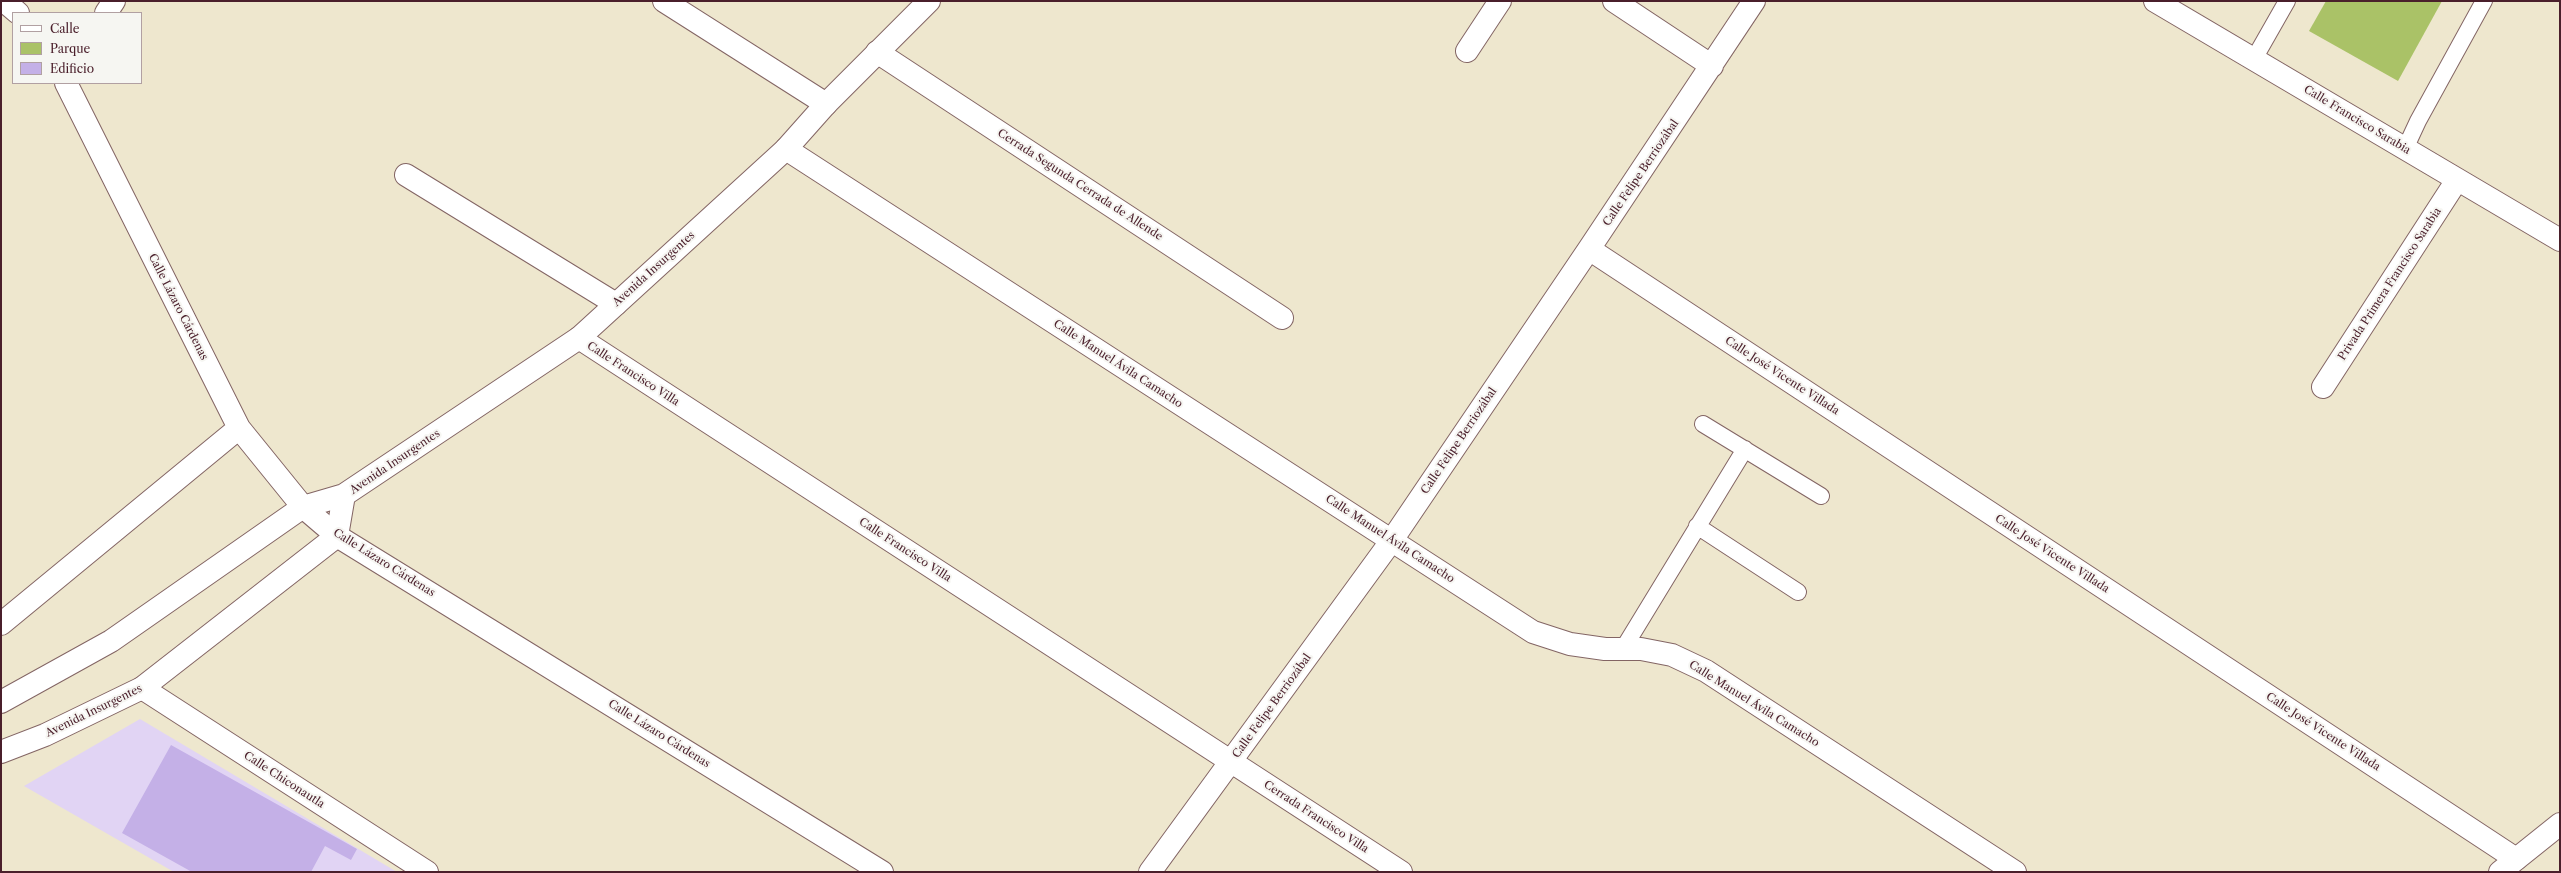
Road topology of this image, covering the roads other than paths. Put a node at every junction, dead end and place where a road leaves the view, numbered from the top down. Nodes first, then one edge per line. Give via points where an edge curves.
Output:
1 (4, 1) edge
2 (114, 1) edge
3 (664, 1) edge
4 (929, 1) edge
5 (1500, 1) edge
6 (1614, 1) edge
7 (1754, 1) edge
8 (2155, 1) edge
9 (2287, 1) edge
10 (2484, 1) edge
11 (17, 12) edge
12 (107, 12) edge
13 (1468, 50) dead end
14 (878, 52) junction
15 (2254, 59) junction
16 (1712, 66) junction
17 (67, 84) edge
18 (826, 104) junction
19 (2406, 149) junction
20 (786, 150) junction
21 (406, 175) dead end
22 (2457, 180) junction
23 (2560, 240) edge
24 (1589, 250) junction
25 (616, 304) junction
26 (1282, 318) dead end
27 (579, 338) junction
28 (2323, 387) dead end
29 (1703, 424) dead end
30 (239, 428) junction
31 (1745, 449) junction
32 (344, 495) junction
33 (1821, 496) dead end
34 (303, 507) junction
35 (1698, 526) junction
36 (337, 536) junction
37 (1392, 540) junction
38 (1798, 592) dead end
39 (1, 624) edge
40 (1623, 649) junction
41 (142, 688) junction
42 (1, 702) edge
43 (1, 752) edge
44 (1231, 762) junction
45 (2560, 824) edge
46 (2508, 865) edge
47 (427, 872) edge
48 (882, 872) edge
49 (1150, 872) edge
50 (1401, 872) edge
51 (2015, 872) edge

1 - 11 street
2 - 12 street
3 - 18 street
4 - 14 street, Avenida Insurgentes
5 - 13 street
6 - 16 street
7 - 16 street, Calle Felipe Berriozábal
8 - 15 street, Calle Francisco Sarabia
9 - 15 lane
10 - 19 lane via 2418,121
14 - 18 street, Avenida Insurgentes
14 - 26 street, Cerrada Segunda Cerrada de Allende
15 - 19 street, Calle Francisco Sarabia
16 - 24 street, Calle Felipe Berriozábal
17 - 30 street, Calle Lázaro Cárdenas
18 - 20 street, Avenida Insurgentes
19 - 22 street, Calle Francisco Sarabia
20 - 25 street, Avenida Insurgentes
20 - 37 street, Calle Manuel Ávila Camacho
21 - 25 street
22 - 23 street, Calle Francisco Sarabia
22 - 28 street, Privada Primera Francisco Sarabia
24 - 37 street, Calle Felipe Berriozábal
24 - 46 street, Calle José Vicente Villada
25 - 27 street, Avenida Insurgentes
27 - 32 street, Avenida Insurgentes
27 - 44 street, Calle Francisco Villa
29 - 31 lane
30 - 34 street, Calle Lázaro Cárdenas
30 - 39 street
31 - 33 lane
31 - 35 lane
32 - 34 street, Avenida Insurgentes
32 - 36 street, Avenida Insurgentes
34 - 36 street, Calle Lázaro Cárdenas
34 - 42 street, Avenida Insurgentes via 111,641
35 - 38 lane
35 - 40 lane
36 - 41 street, Avenida Insurgentes
36 - 48 street, Calle Lázaro Cárdenas
37 - 40 street, Calle Manuel Ávila Camacho via 1533,632 1570,644
37 - 44 street, Calle Felipe Berriozábal
40 - 51 street, Calle Manuel Ávila Camacho via 1641,649 1672,655 1706,671
41 - 43 street, Avenida Insurgentes via 45,735
41 - 47 street, Calle Chiconautla
44 - 49 street, Calle Felipe Berriozábal
44 - 50 street, Cerrada Francisco Villa
45 - 46 street

